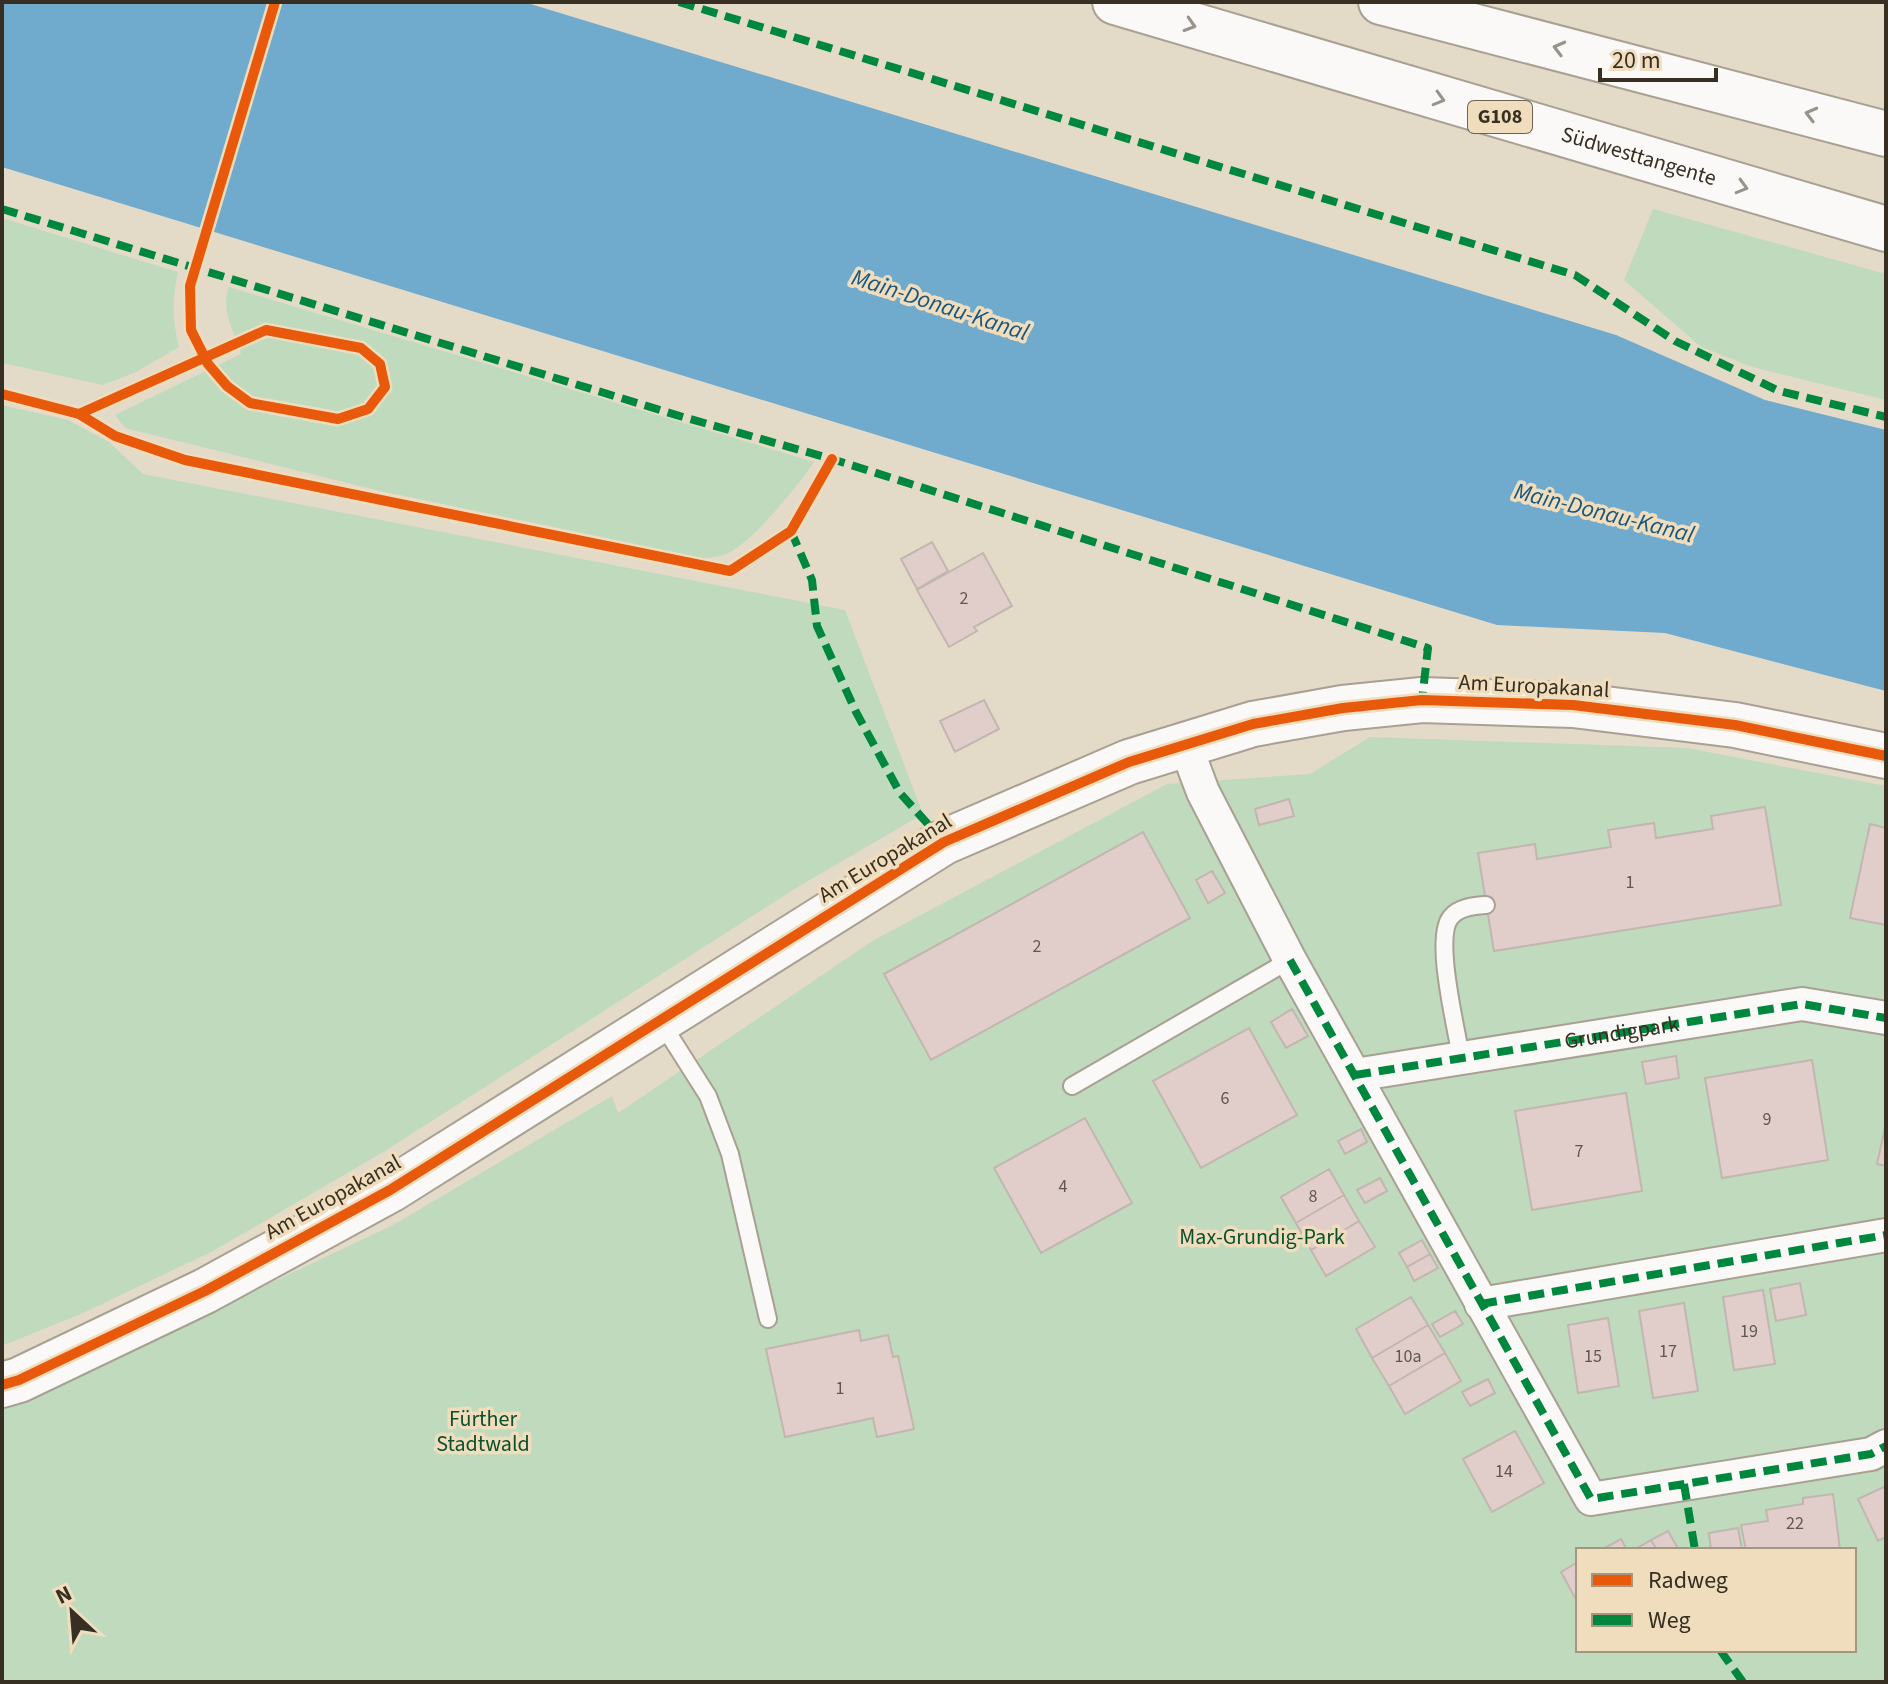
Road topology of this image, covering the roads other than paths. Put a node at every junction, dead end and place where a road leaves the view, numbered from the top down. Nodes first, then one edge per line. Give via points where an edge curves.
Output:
1 (1115, 2) edge
2 (1381, 2) edge
3 (1886, 134) edge
4 (1886, 229) edge
5 (1185, 744) junction
6 (1886, 756) edge
7 (1486, 905) dead end
8 (1290, 960) junction
9 (1886, 1018) edge
10 (660, 1021) junction
11 (1461, 1058) junction
12 (1355, 1075) junction
13 (1072, 1086) dead end
14 (1886, 1235) edge
15 (1481, 1304) junction
16 (768, 1319) dead end
17 (2, 1385) edge
18 (1886, 1446) edge

1 -> 4 main road, Südwesttangente / G108
3 -> 2 main road
5 - 6 main road, Am Europakanal via 1268,721 1422,700 1573,705 1735,725
5 - 8 street via 1203,792
5 - 10 main road, Am Europakanal via 1129,762 944,842
7 - 11 lane via 1464,908 1445,930 1444,957
8 - 12 street
8 - 13 lane
9 - 11 street, Grundigpark via 1802,1004
10 - 16 lane via 708,1096 730,1154
10 - 17 main road, Am Europakanal via 390,1190 205,1291
11 - 12 street, Grundigpark
12 - 15 street
14 - 15 street
15 - 18 street via 1591,1499 1871,1454

